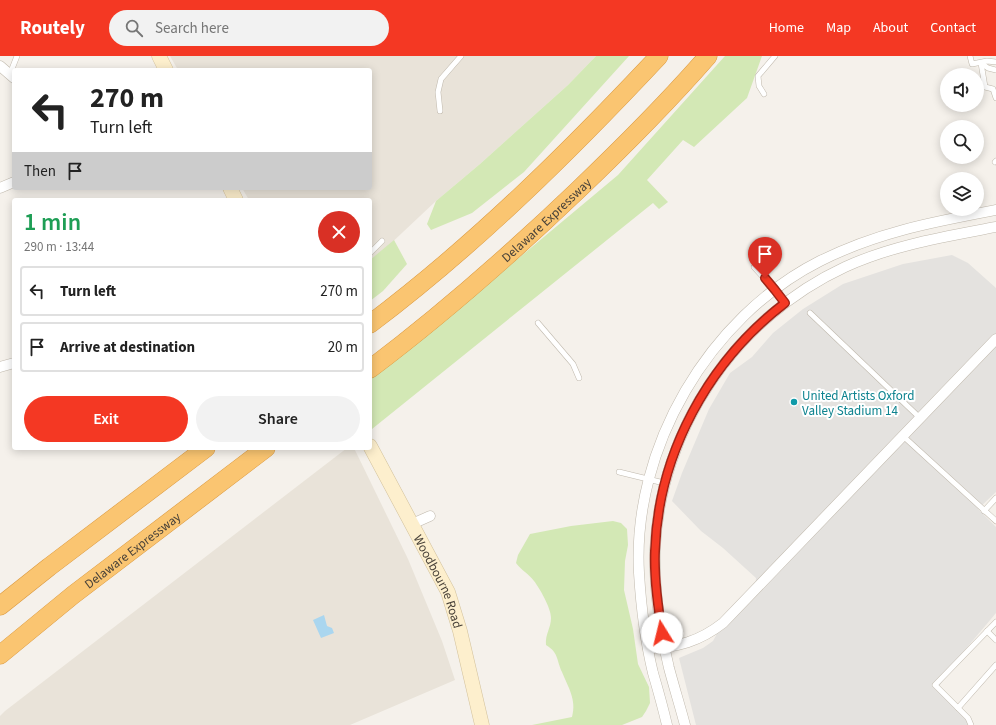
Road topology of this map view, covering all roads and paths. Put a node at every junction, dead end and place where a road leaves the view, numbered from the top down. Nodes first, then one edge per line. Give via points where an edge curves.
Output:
1 (17, 56) edge
2 (159, 56) edge
3 (461, 56) edge
4 (659, 56) edge
5 (708, 56) edge
6 (775, 56) edge
7 (970, 56) edge
8 (996, 62) edge
9 (981, 63) junction
10 (0, 66) edge
11 (14, 68) edge
12 (165, 68) edge
13 (996, 70) edge
14 (12, 76) edge
15 (764, 94) dead end
16 (996, 98) edge
17 (440, 111) dead end
18 (12, 183) edge
19 (0, 188) edge
20 (996, 210) edge
21 (996, 227) edge
22 (382, 241) dead end
23 (372, 252) edge
24 (754, 267) dead end
25 (775, 290) junction
26 (785, 303) junction
27 (810, 314) dead end
28 (372, 322) edge
29 (538, 323) dead end
30 (996, 339) edge
31 (12, 364) edge
32 (0, 367) edge
33 (372, 367) edge
34 (579, 378) dead end
35 (920, 418) junction
36 (903, 436) junction
37 (203, 450) edge
38 (263, 450) edge
39 (372, 450) edge
40 (619, 472) dead end
41 (649, 479) junction
42 (664, 483) junction
43 (996, 498) edge
44 (984, 511) junction
45 (430, 516) dead end
46 (996, 521) edge
47 (412, 524) junction
48 (0, 606) edge
49 (996, 622) edge
50 (987, 631) junction
51 (996, 640) edge
52 (648, 648) junction
53 (665, 648) junction
54 (0, 655) edge
55 (996, 665) edge
56 (958, 708) junction
57 (482, 725) edge
58 (667, 725) edge
59 (685, 725) edge
60 (971, 725) edge

1 - 11 lane
2 - 12 main road
3 - 17 lane via 441,79 438,92
4 - 28 highway via 565,154 517,199
5 - 33 highway, Delaware Expressway via 650,120 544,223 495,267
6 - 15 lane via 758,76 759,86
7 - 9 lane via 972,64
8 - 9 lane
9 - 13 lane
9 - 16 lane via 985,87 993,89
10 - 14 street
18 - 19 street
20 - 25 street via 927,223 878,236 818,262
21 - 26 street via 930,239 876,255 822,278
22 - 23 lane
24 - 25 lane
25 - 26 lane
25 - 41 street via 736,323 705,360 676,406
26 - 42 street via 740,344 700,397 684,429
27 - 35 lane
29 - 34 lane via 573,364
30 - 35 street
31 - 32 street
35 - 36 street
36 - 44 lane
36 - 53 street via 723,623 699,639
37 - 48 highway
38 - 54 highway, Delaware Expressway via 73,594
39 - 47 main road, Woodbourne Road
40 - 41 lane
41 - 42 lane
41 - 52 street via 639,547 639,572
42 - 53 street via 655,551
43 - 44 lane
44 - 46 lane
45 - 47 street
47 - 57 main road, Woodbourne Road via 448,592
49 - 50 lane
50 - 51 lane
50 - 56 lane via 935,684
52 - 53 street
52 - 58 street
53 - 59 street
55 - 56 lane
56 - 60 lane

